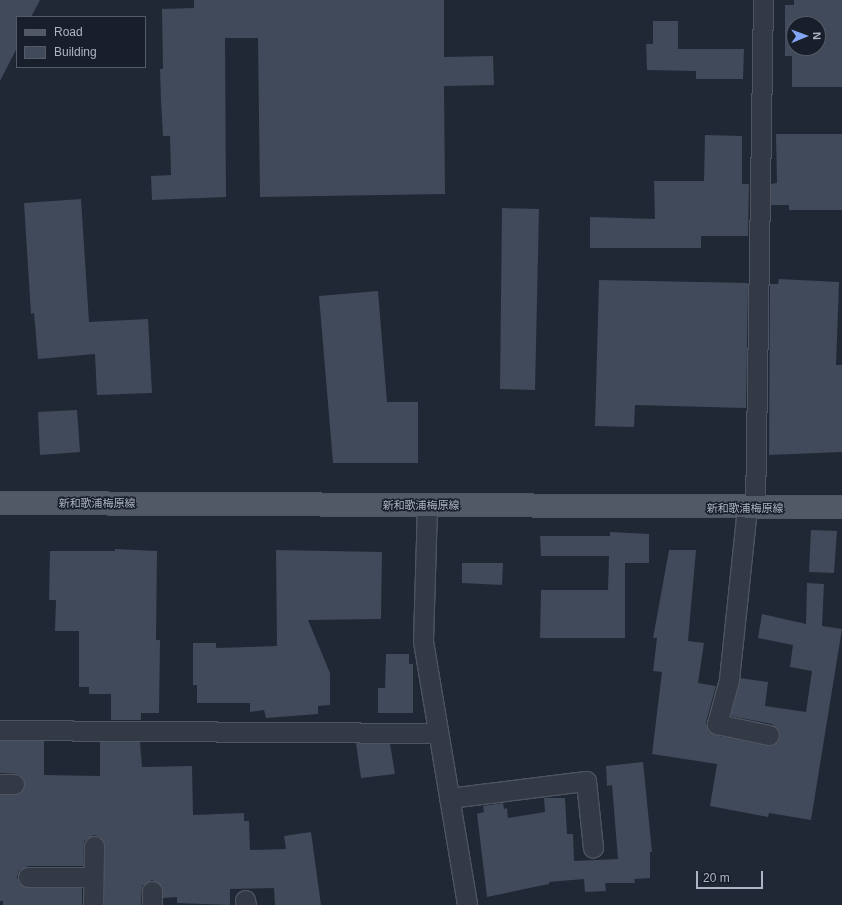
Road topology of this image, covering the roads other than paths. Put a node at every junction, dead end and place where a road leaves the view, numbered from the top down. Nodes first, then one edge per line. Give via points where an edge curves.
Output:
1 (763, 0) edge
2 (0, 503) edge
3 (427, 506) junction
4 (842, 507) edge
5 (751, 508) junction
6 (0, 730) edge
7 (438, 733) junction
8 (769, 735) dead end
9 (449, 798) junction
10 (94, 846) dead end
11 (593, 848) dead end
12 (28, 877) dead end
13 (94, 877) junction
14 (93, 905) edge
15 (467, 905) edge

1 - 5 street
2 - 3 main road, 新和歌浦梅原線
3 - 5 main road, 新和歌浦梅原線
3 - 7 street via 423,641
4 - 5 main road, 新和歌浦梅原線
5 - 8 street via 729,680 718,724
6 - 7 street
7 - 9 street
9 - 11 street via 586,780
9 - 15 street
10 - 13 street
12 - 13 street
13 - 14 street

